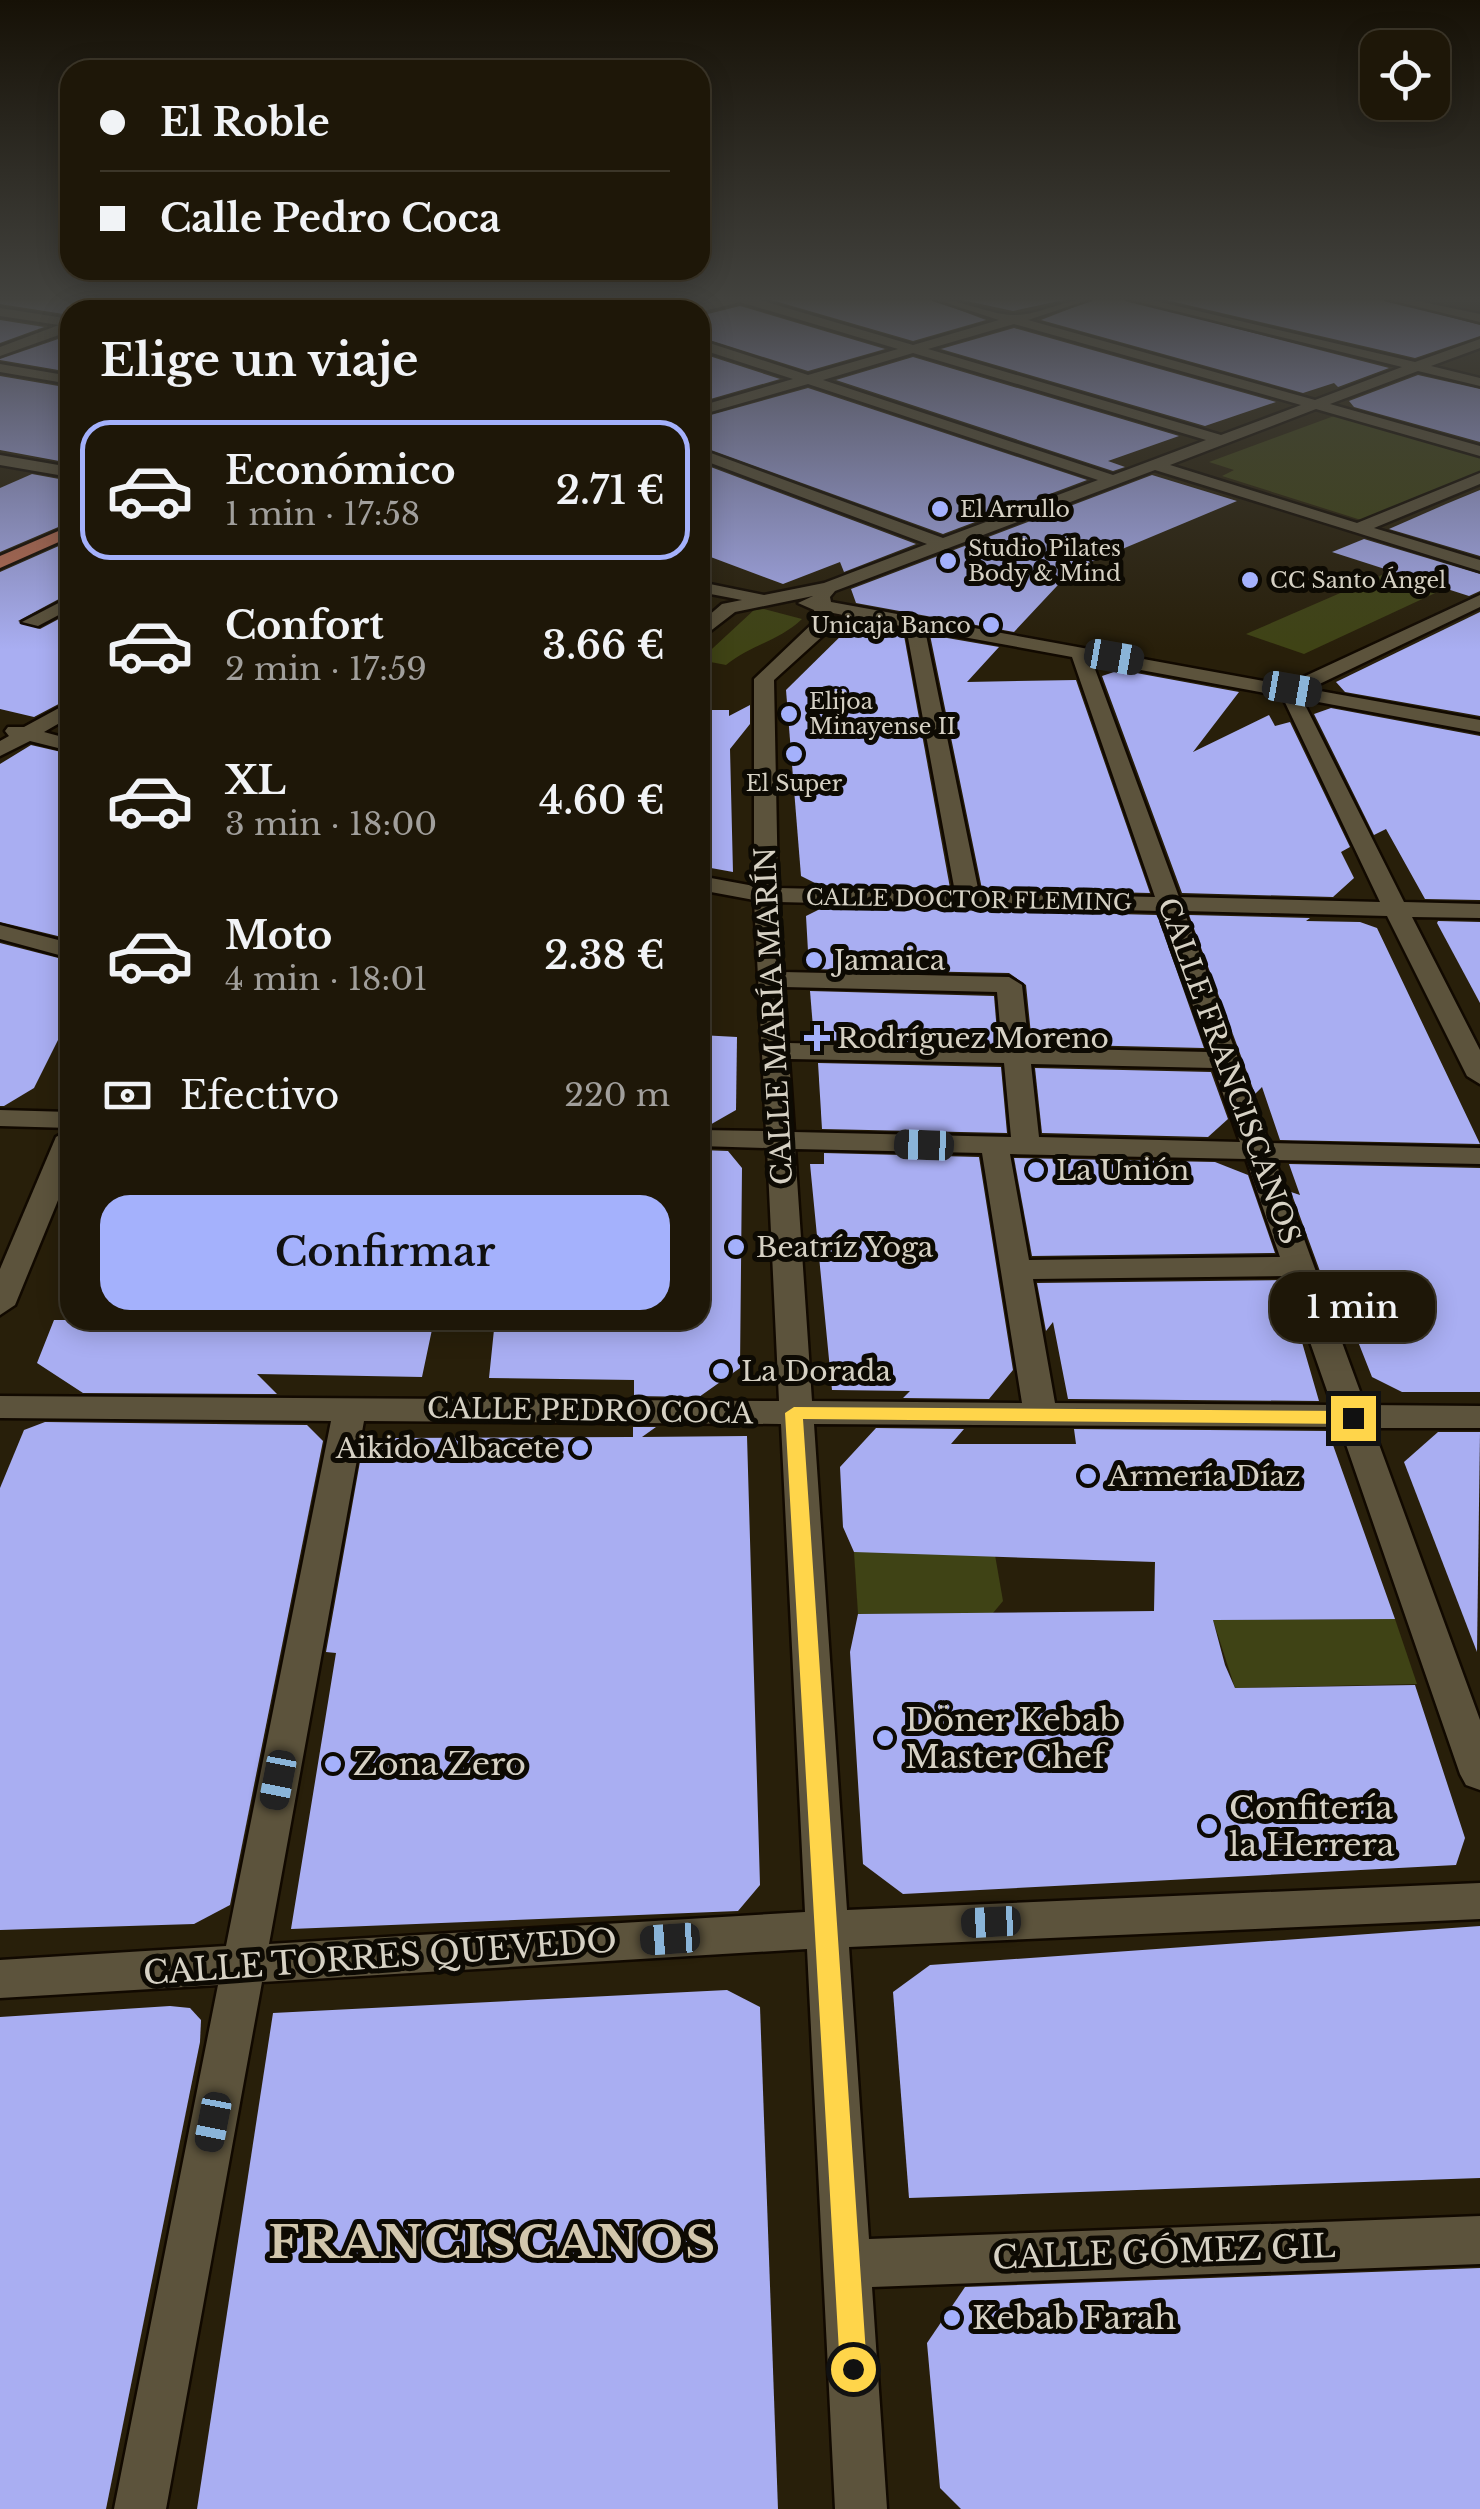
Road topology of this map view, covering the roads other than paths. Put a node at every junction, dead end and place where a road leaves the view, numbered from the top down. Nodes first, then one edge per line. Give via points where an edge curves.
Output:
1 (916, 416) edge
2 (1142, 416) edge
3 (1283, 416) edge
4 (1357, 416) edge
5 (1222, 440) junction
6 (1480, 451) edge
7 (60, 456) edge
8 (710, 458) edge
9 (0, 460) edge
10 (1154, 465) junction
11 (38, 466) junction
12 (60, 470) edge
13 (1480, 478) edge
14 (1113, 480) junction
15 (60, 520) edge
16 (1359, 528) junction
17 (60, 536) edge
18 (943, 544) junction
19 (0, 546) edge
20 (0, 563) edge
21 (1480, 566) edge
22 (710, 569) edge
23 (710, 591) edge
24 (826, 596) junction
25 (783, 598) junction
26 (1480, 600) edge
27 (735, 602) junction
28 (60, 607) edge
29 (914, 620) junction
30 (31, 622) dead end
31 (710, 624) edge
32 (1079, 651) junction
33 (1292, 689) junction
34 (60, 714) edge
35 (1480, 726) edge
36 (0, 728) edge
37 (26, 734) junction
38 (60, 743) edge
39 (0, 750) edge
40 (710, 885) edge
41 (766, 895) junction
42 (968, 899) junction
43 (1169, 904) junction
44 (1395, 910) junction
45 (1480, 910) edge
46 (0, 932) edge
47 (60, 948) edge
48 (771, 980) junction
49 (776, 1051) junction
50 (1018, 1056) junction
51 (1225, 1060) junction
52 (1480, 1076) edge
53 (0, 1118) edge
54 (60, 1120) edge
55 (710, 1138) edge
56 (779, 1140) junction
57 (994, 1147) junction
58 (1026, 1148) junction
59 (1257, 1152) junction
60 (1480, 1156) edge
61 (60, 1161) edge
62 (1298, 1266) junction
63 (1015, 1270) junction
64 (0, 1304) edge
65 (0, 1406) edge
66 (350, 1408) junction
67 (794, 1413) junction
68 (1040, 1413) junction
69 (1480, 1416) edge
70 (1353, 1418) junction
71 (1480, 1774) edge
72 (1480, 1901) edge
73 (826, 1928) junction
74 (242, 1967) junction
75 (0, 1980) edge
76 (1480, 2240) edge
77 (847, 2264) junction
78 (140, 2509) edge
79 (862, 2509) edge

1 - 14 street
2 - 5 street
3 - 5 street
4 - 6 street
5 - 10 street
7 - 11 street
8 - 18 street
9 - 11 street
10 - 14 street
10 - 16 street
11 - 12 street
13 - 16 street
14 - 18 street
15 - 19 main road
16 - 21 street
17 - 20 main road
18 - 24 street
22 - 25 street
23 - 27 street
24 - 25 street
24 - 29 street
24 - 41 street, CALLE MARÍA MARÍN via 820,628 764,678
25 - 27 street
26 - 33 street
27 - 31 street
28 - 30 street
29 - 32 street
29 - 42 street
32 - 33 street
32 - 43 street, CALLE FRANCISCANOS
33 - 35 street
33 - 44 street via 1292,703
34 - 37 street
36 - 37 street
37 - 38 street
37 - 39 street
40 - 41 street, CALLE DOCTOR FLEMING
41 - 42 street, CALLE DOCTOR FLEMING
41 - 48 street, CALLE MARÍA MARÍN
42 - 43 street, CALLE DOCTOR FLEMING
43 - 44 street, CALLE DOCTOR FLEMING
43 - 51 street, CALLE FRANCISCANOS
44 - 45 street, CALLE DOCTOR FLEMING
44 - 52 street
46 - 47 street
48 - 49 street, CALLE MARÍA MARÍN
48 - 50 street via 1009,984
49 - 50 street
49 - 56 street, CALLE MARÍA MARÍN
50 - 51 street
50 - 58 street
51 - 59 street, CALLE FRANCISCANOS
53 - 54 street
55 - 56 street
56 - 57 street
56 - 67 street, CALLE MARÍA MARÍN
57 - 58 street
57 - 63 street
58 - 59 street
59 - 60 street
59 - 62 street, CALLE FRANCISCANOS
61 - 64 street
62 - 63 street
62 - 70 street, CALLE FRANCISCANOS
63 - 68 street
65 - 66 street, CALLE PEDRO COCA
66 - 67 street, CALLE PEDRO COCA
66 - 74 street
67 - 68 street, CALLE PEDRO COCA
67 - 73 street, CALLE MARÍA MARÍN
68 - 70 street, CALLE PEDRO COCA
69 - 70 street, CALLE PEDRO COCA
70 - 71 street, CALLE FRANCISCANOS
72 - 73 street, CALLE TORRES QUEVEDO
73 - 74 street, CALLE TORRES QUEVEDO
73 - 77 street, CALLE MARÍA MARÍN
74 - 75 street, CALLE TORRES QUEVEDO
74 - 78 street
76 - 77 street, CALLE GÓMEZ GIL
77 - 79 street, CALLE MARÍA MARÍN

